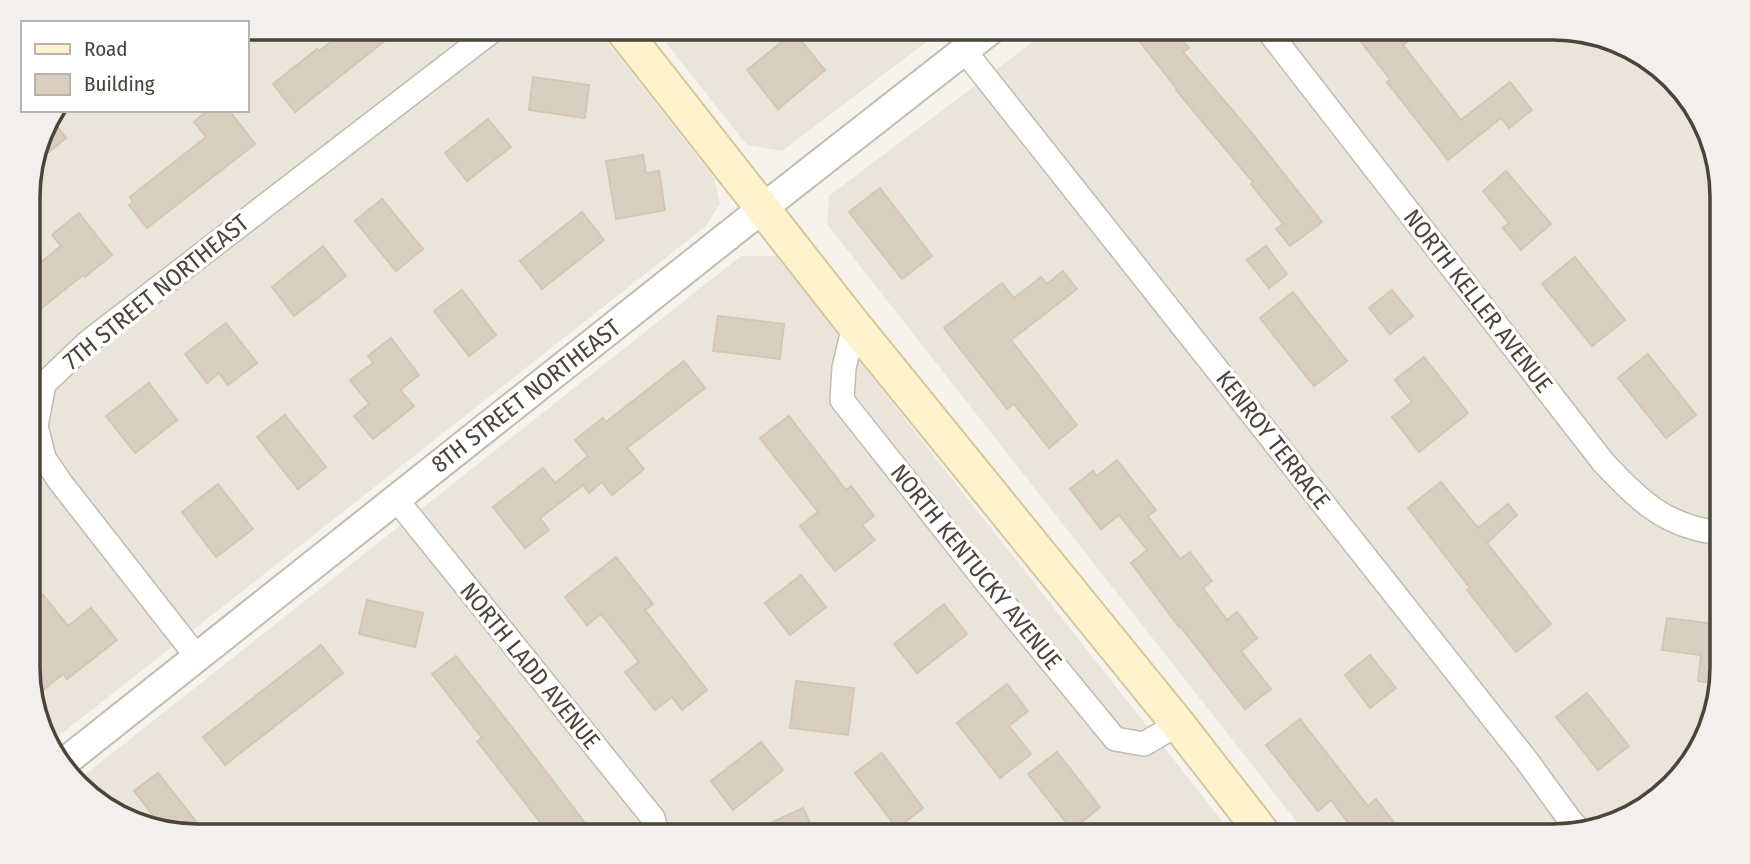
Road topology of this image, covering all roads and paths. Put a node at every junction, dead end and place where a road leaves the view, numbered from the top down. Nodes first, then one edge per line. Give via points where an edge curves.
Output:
1 (480, 40) edge
2 (630, 40) edge
3 (977, 40) edge
4 (1275, 40) edge
5 (964, 50) junction
6 (762, 208) junction
7 (854, 325) junction
8 (41, 402) edge
9 (40, 444) edge
10 (396, 499) junction
11 (1710, 532) edge
12 (197, 657) junction
13 (1178, 724) junction
14 (70, 758) edge
15 (1572, 822) edge
16 (1255, 823) edge
17 (655, 824) edge

1 - 8 street, 7TH STREET NORTHEAST via 88,342 44,384
2 - 6 main road
3 - 5 street, 8TH STREET NORTHEAST
4 - 11 street, NORTH KELLER AVENUE via 1603,462 1646,505 1668,519
5 - 6 street, 8TH STREET NORTHEAST
5 - 15 street, KENROY TERRACE
6 - 7 main road
6 - 10 street, 8TH STREET NORTHEAST
7 - 13 main road
7 - 13 street, NORTH KENTUCKY AVENUE via 842,400 987,583 1115,739 1144,744
9 - 12 street, 7TH STREET NORTHEAST via 44,458 69,494
10 - 12 street, 8TH STREET NORTHEAST
10 - 17 street, NORTH LADD AVENUE
12 - 14 street, 8TH STREET NORTHEAST
13 - 16 main road

